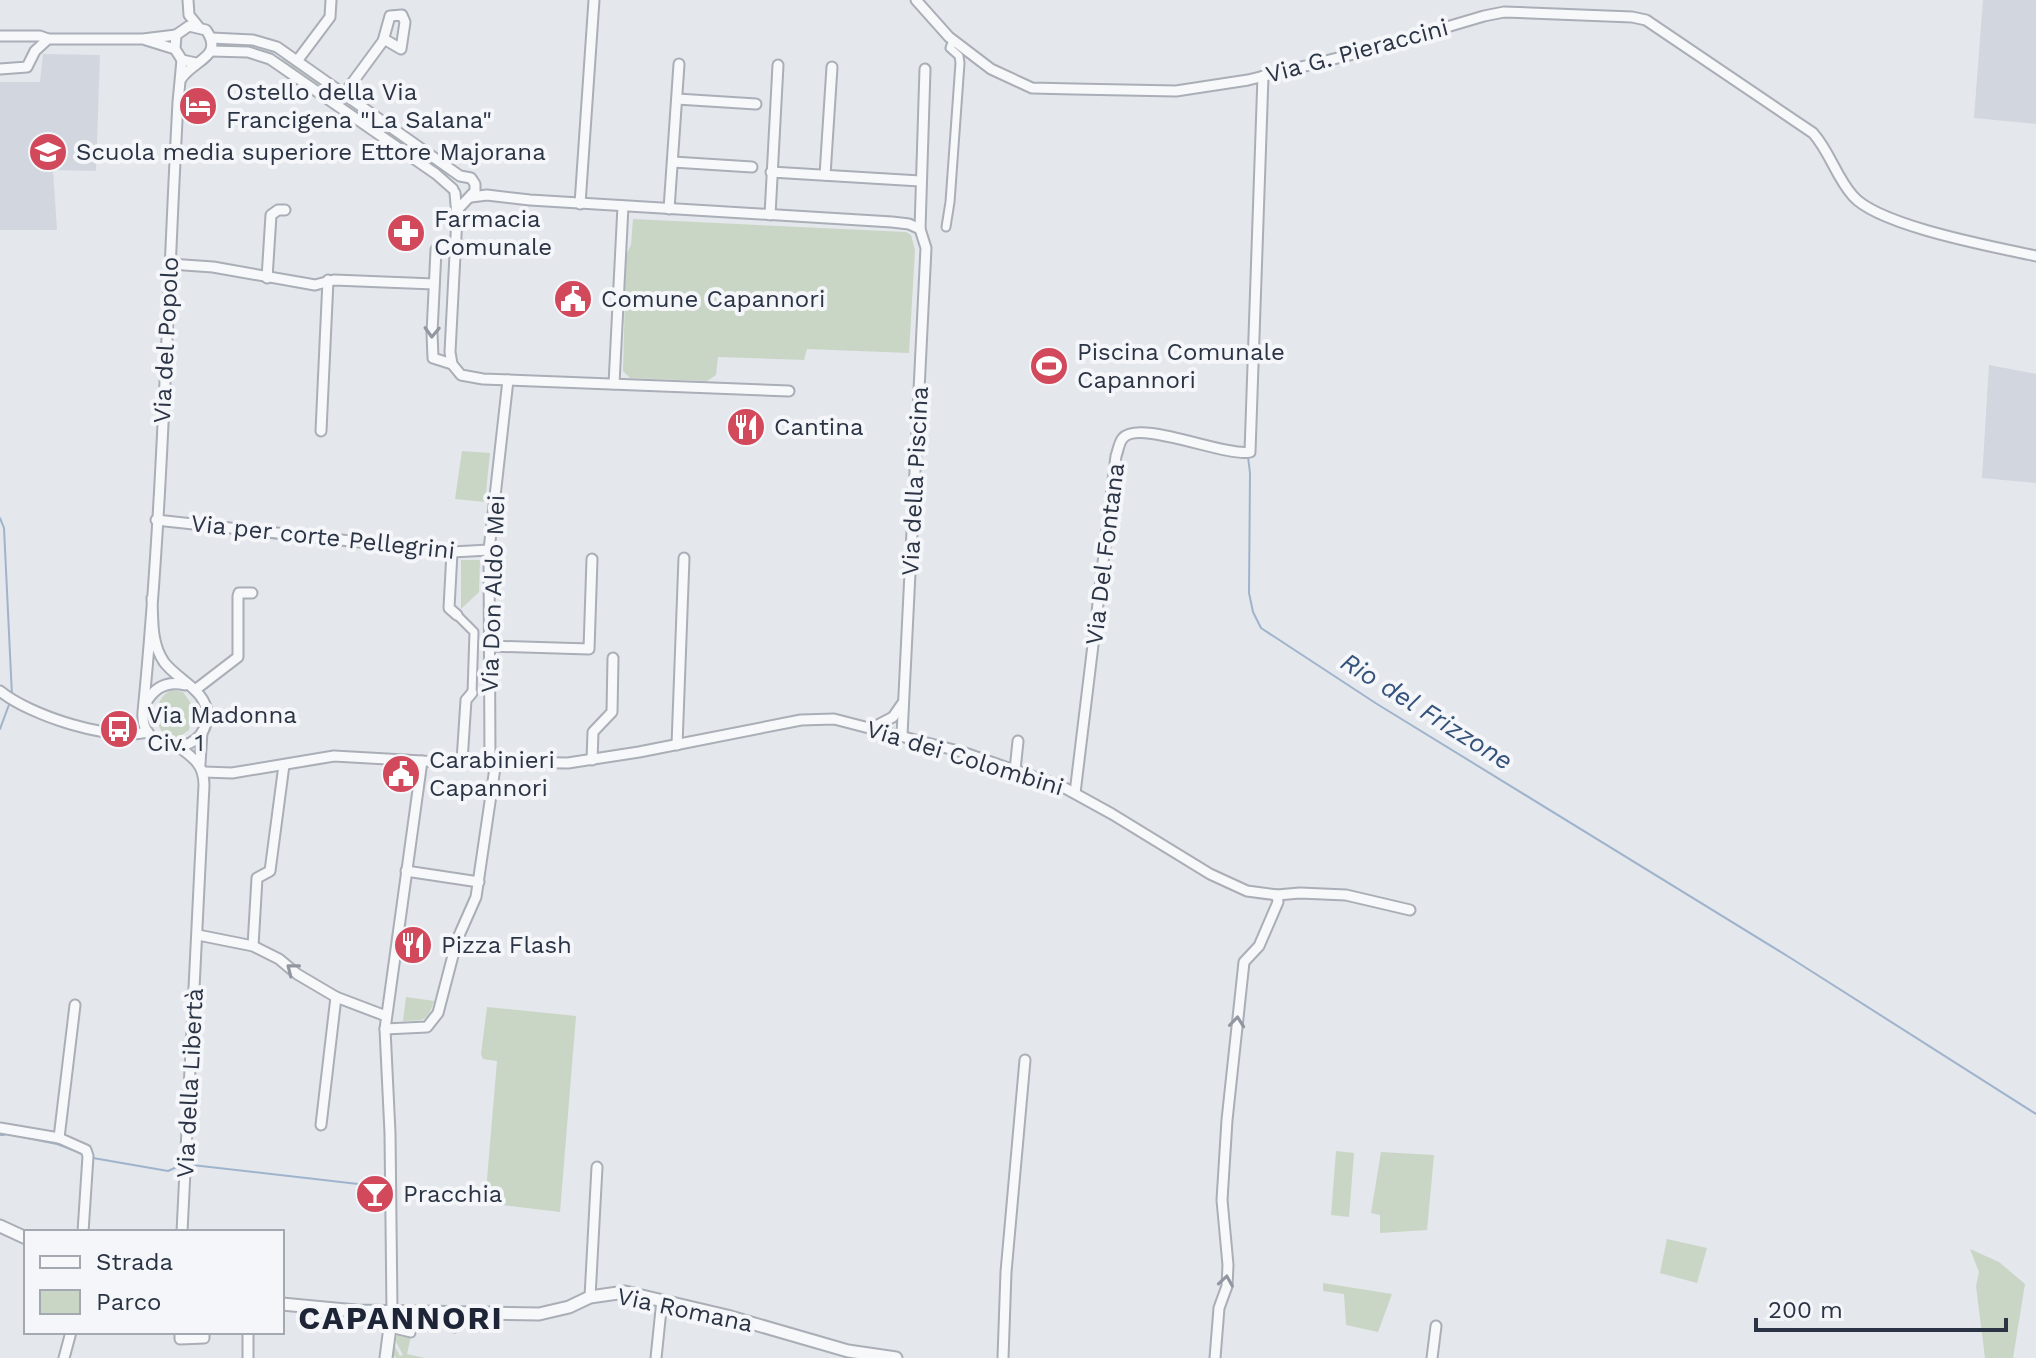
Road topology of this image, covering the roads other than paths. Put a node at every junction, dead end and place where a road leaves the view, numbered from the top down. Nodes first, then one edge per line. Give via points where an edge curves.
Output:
1 (185, 0) edge
2 (331, 0) edge
3 (594, 0) edge
4 (916, 0) edge
5 (198, 26) junction
6 (186, 27) junction
7 (176, 35) junction
8 (0, 36) edge
9 (211, 38) junction
10 (48, 39) junction
11 (143, 39) junction
12 (384, 39) dead end
13 (953, 40) junction
14 (277, 47) junction
15 (175, 49) junction
16 (211, 51) junction
17 (270, 59) junction
18 (182, 60) junction
19 (297, 61) junction
20 (196, 63) junction
21 (679, 64) dead end
22 (778, 65) dead end
23 (832, 67) dead end
24 (0, 69) edge
25 (925, 69) dead end
26 (1263, 76) junction
27 (179, 82) junction
28 (344, 94) junction
29 (677, 99) junction
30 (756, 104) dead end
31 (673, 162) junction
32 (752, 167) dead end
33 (771, 172) junction
34 (825, 175) junction
35 (460, 176) junction
36 (920, 181) junction
37 (475, 184) junction
38 (454, 191) junction
39 (497, 196) junction
40 (469, 197) junction
41 (580, 204) junction
42 (623, 206) junction
43 (669, 209) junction
44 (285, 210) dead end
45 (770, 215) junction
46 (457, 216) junction
47 (946, 227) dead end
48 (920, 229) junction
49 (455, 248) junction
50 (2036, 256) edge
51 (170, 264) junction
52 (267, 278) junction
53 (328, 280) junction
54 (434, 284) junction
55 (452, 364) junction
56 (508, 380) junction
57 (614, 384) junction
58 (789, 391) dead end
59 (321, 431) dead end
60 (156, 520) junction
61 (489, 550) junction
62 (452, 552) junction
63 (684, 558) dead end
64 (592, 559) dead end
65 (252, 593) dead end
66 (152, 598) junction
67 (457, 615) joint
68 (489, 646) junction
69 (613, 658) dead end
70 (192, 688) junction
71 (2, 692) edge
72 (472, 693) joint
73 (905, 693) junction
74 (145, 704) junction
75 (872, 728) junction
76 (148, 732) junction
77 (202, 732) junction
78 (902, 735) junction
79 (1018, 741) dead end
80 (677, 745) junction
81 (179, 747) junction
82 (592, 760) junction
83 (422, 761) junction
84 (462, 761) junction
85 (493, 761) junction
86 (284, 765) junction
87 (202, 768) junction
88 (1015, 770) junction
89 (1075, 793) junction
90 (406, 871) junction
91 (479, 882) junction
92 (1277, 895) junction
93 (1410, 910) dead end
94 (198, 935) junction
95 (253, 946) junction
96 (336, 997) junction
97 (75, 1005) dead end
98 (386, 1016) junction
99 (385, 1029) junction
100 (1025, 1060) dead end
101 (321, 1125) dead end
102 (0, 1128) edge
103 (59, 1138) junction
104 (597, 1167) dead end
105 (0, 1226) edge
106 (83, 1230) edge
107 (182, 1230) edge
108 (24, 1237) edge
109 (590, 1297) junction
110 (662, 1300) junction
111 (284, 1304) edge
112 (392, 1311) junction
113 (458, 1311) junction
114 (1436, 1326) dead end
115 (390, 1328) junction
116 (454, 1328) dead end
117 (411, 1333) dead end
118 (70, 1334) edge
119 (180, 1334) edge
120 (204, 1334) edge
121 (248, 1334) edge
122 (64, 1358) edge
123 (248, 1358) edge
124 (386, 1358) edge
125 (656, 1358) edge
126 (896, 1358) edge
127 (1003, 1358) edge
128 (1215, 1358) edge
129 (1432, 1358) edge

1 - 5 street
1 - 6 street
2 - 19 street via 330,17
3 - 41 street
4 - 13 street, Via G. Pieraccini
5 - 6 street
5 - 9 street
6 - 7 street
7 - 11 street
7 - 15 street
8 - 10 street
9 - 14 street
9 - 16 street
10 - 11 street
10 - 24 street via 27,67
11 - 15 street
12 - 28 street
13 - 26 street, Via G. Pieraccini via 991,69 1032,88 1176,91
13 - 47 street via 950,48 960,63
14 - 17 street
14 - 19 street
15 - 18 street
16 - 17 street
16 - 20 street
17 - 38 street
18 - 20 street
18 - 27 street, Via del Popolo
19 - 28 street
20 - 27 street
21 - 29 street
22 - 33 street
23 - 34 street
25 - 36 street, Via della Piscina
26 - 50 street, Via G. Pieraccini via 1504,12 1646,20 1813,133 1864,206 1917,226
26 - 89 street, Via Del Fontana via 1246,453 1142,433 1122,438
27 - 51 street, Via del Popolo
28 - 35 street
29 - 30 street
29 - 31 street
31 - 32 street
31 - 43 street
33 - 34 street
33 - 45 street
34 - 36 street
35 - 37 street
35 - 38 street
36 - 48 street, Via della Piscina
37 - 39 street
37 - 40 street
38 - 40 street
38 - 46 street
39 - 40 street
39 - 41 street
40 - 46 street
41 - 42 street
42 - 43 street
42 - 57 street
43 - 45 street
44 - 52 street via 271,215
45 - 48 street
46 - 49 street
48 - 73 street, Via della Piscina via 926,248
49 - 54 street via 436,250
49 - 55 street
51 - 52 street
51 - 60 street, Via del Popolo
52 - 53 street via 315,285
53 - 54 street
53 - 59 street
54 -> 55 street via 433,358
55 - 56 street via 461,375
56 - 57 street
56 - 61 street, Via Don Aldo Mei
57 - 58 street
60 - 62 street, Via per corte Pellegrini
60 - 66 street, Via del Popolo
61 - 62 street, Via per corte Pellegrini
61 - 68 street, Via Don Aldo Mei
62 - 67 street via 449,608
63 - 80 street
64 - 68 street via 589,649
65 - 70 street via 238,596 238,657
66 - 70 street, Via del Popolo via 154,640 164,662
66 - 74 street, Via del Popolo
67 - 72 street via 474,632
68 - 85 street, Via Don Aldo Mei
69 - 82 street via 612,712 593,732
70 - 74 street via 177,683 161,686
70 - 77 street, Via del Popolo via 207,712
71 - 76 street via 51,718 118,734
72 - 84 street via 466,700
73 - 75 street via 893,717
73 - 78 street, Via della Piscina
74 - 76 street, Via del Popolo
75 - 78 street, Via dei Colombini
75 - 80 street, Via dei Colombini via 816,718
76 - 81 street via 159,743
77 - 81 street
77 - 87 street
78 - 88 street, Via dei Colombini
79 - 88 street
80 - 82 street, Via dei Colombini
81 - 87 street
82 - 85 street, Via dei Colombini
83 - 84 street, Via dei Colombini
83 - 86 street, Via dei Colombini via 334,756
83 - 90 street
84 - 85 street, Via dei Colombini
85 - 91 street, Via Don Aldo Mei
86 - 87 street, Via dei Colombini via 232,773
86 - 95 street via 270,871 257,878
87 - 94 street
88 - 89 street, Via dei Colombini
89 - 92 street, Via dei Colombini via 1234,887
90 - 91 street
90 - 98 street
91 - 99 street, Via Don Aldo Mei via 434,1020 427,1027
92 - 93 street, Via dei Colombini via 1346,895
128 -> 92 street via 1219,1308 1227,1286 1222,1200 1242,974 1244,962 1259,946
94 - 95 street
94 - 107 street, Via della Libertà
96 -> 95 street
96 - 98 street
96 - 101 street
97 - 103 street
98 - 99 street
99 - 112 street
100 - 127 street
102 - 103 street
103 - 106 street via 80,1146 88,1156
104 - 109 street
105 - 108 street
109 - 110 street, Via Romana via 616,1291
109 - 113 street, Via Romana via 539,1314
110 - 125 street
110 - 126 street, Via Romana via 848,1351
111 - 112 street, Via Romana
112 - 113 street, Via Romana
112 - 115 street
113 - 116 street
114 - 129 street
115 - 117 street
115 - 124 street
118 - 122 street
119 - 120 street via 180,1339
121 - 123 street

